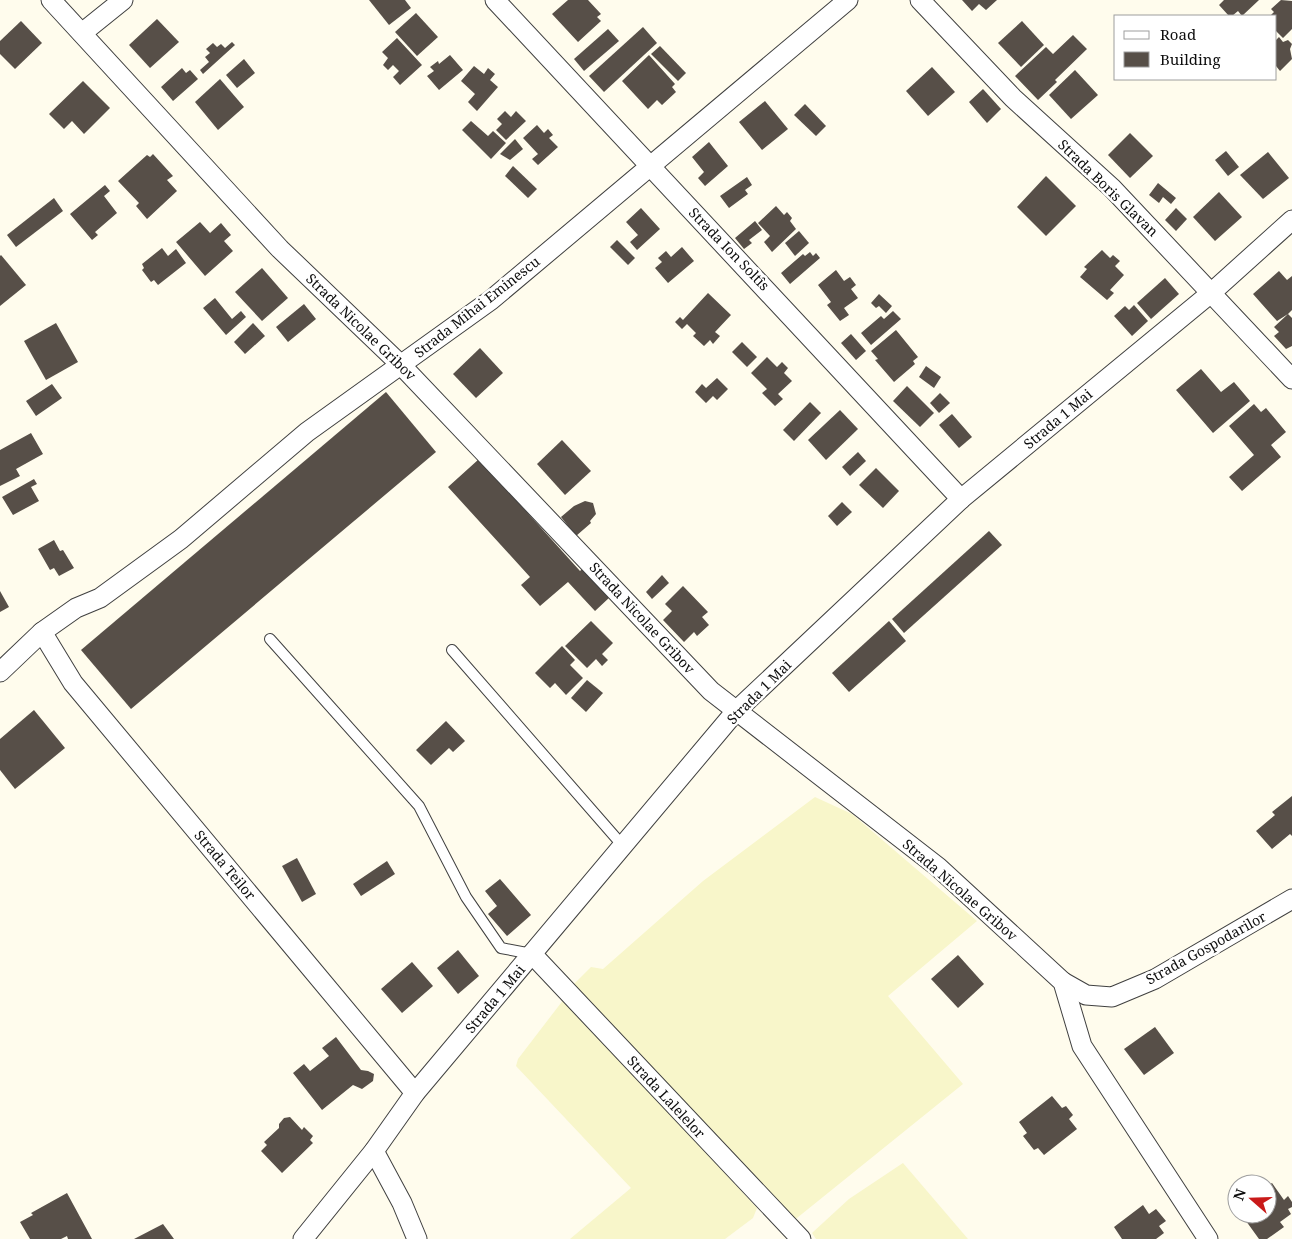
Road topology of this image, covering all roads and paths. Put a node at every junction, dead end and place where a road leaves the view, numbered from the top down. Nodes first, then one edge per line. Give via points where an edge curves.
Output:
1 (51, 0) edge
2 (123, 0) edge
3 (495, 0) edge
4 (848, 0) edge
5 (920, 0) edge
6 (82, 33) junction
7 (650, 166) junction
8 (1292, 220) edge
9 (1211, 293) junction
10 (402, 365) junction
11 (1292, 379) edge
12 (962, 500) junction
13 (42, 632) junction
14 (270, 639) dead end
15 (452, 650) dead end
16 (0, 672) edge
17 (736, 711) junction
18 (623, 846) junction
19 (1292, 899) edge
20 (532, 954) junction
21 (1063, 982) junction
22 (415, 1094) junction
23 (374, 1151) junction
24 (303, 1239) edge
25 (417, 1239) edge
26 (801, 1239) edge
27 (1208, 1239) edge

1 - 6 street, Strada Nicolae Gribov
2 - 6 street
3 - 7 street, Strada Ion Soltîs
4 - 7 street, Strada Mihai Eminescu
5 - 9 street, Strada Boris Glavan via 1013,98 1112,188
6 - 10 street, Strada Nicolae Gribov via 280,249
7 - 10 street, Strada Mihai Eminescu via 491,300
7 - 12 street, Strada Ion Soltîs
8 - 9 street, Strada 1 Mai
9 - 11 street, Strada Boris Glavan
9 - 12 street, Strada 1 Mai
10 - 13 street, Strada Mihai Eminescu via 307,432 181,539 100,598 76,608
10 - 17 street, Strada Nicolae Gribov via 711,691
12 - 17 street, Strada 1 Mai
13 - 16 street, Strada Mihai Eminescu
13 - 22 street, Strada Teilor via 73,683
14 - 20 lane via 419,806 466,897 500,948
15 - 18 lane
17 - 18 street, Strada 1 Mai
17 - 21 street, Strada Nicolae Gribov via 938,866
18 - 20 street, Strada 1 Mai
19 - 21 street, Strada Gospodarilor via 1155,980 1112,997 1086,995
20 - 22 street, Strada 1 Mai
20 - 26 street, Strada Lalelelor
21 - 27 street via 1082,1046
22 - 23 street, Strada 1 Mai
23 - 24 street, Strada 1 Mai
23 - 25 street

